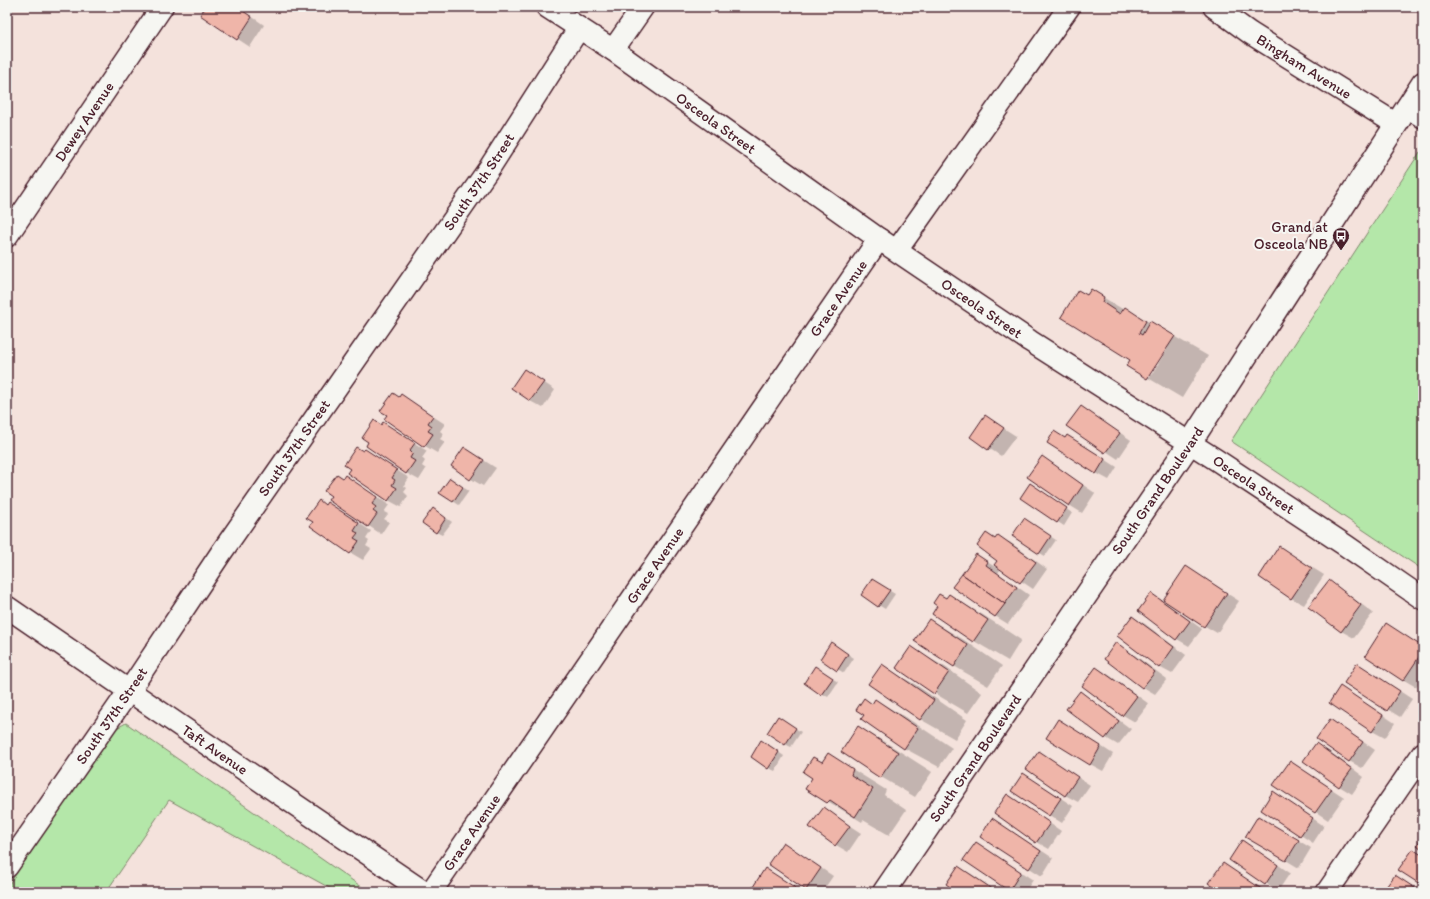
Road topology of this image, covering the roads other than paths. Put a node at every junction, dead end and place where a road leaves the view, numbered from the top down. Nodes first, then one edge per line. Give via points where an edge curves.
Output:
1 (162, 7) edge
2 (547, 7) edge
3 (643, 7) edge
4 (1069, 7) edge
5 (1214, 7) edge
6 (579, 28) junction
7 (613, 50) junction
8 (1423, 83) edge
9 (1409, 116) edge
10 (7, 236) edge
11 (879, 239) junction
12 (897, 250) junction
13 (1190, 442) junction
14 (1423, 599) edge
15 (7, 607) edge
16 (129, 691) junction
17 (1423, 753) edge
18 (7, 867) edge
19 (424, 892) edge
20 (431, 892) edge
21 (884, 892) edge
22 (1327, 892) edge

1 - 10 street, Dewey Avenue
2 - 6 street, Osceola Street
3 - 7 street
4 - 12 street
5 - 9 street, Bingham Avenue via 1250,33
6 - 7 street, Osceola Street
6 - 16 street, South 37th Street via 490,167 221,553
7 - 11 street, Osceola Street
8 - 9 main road, South Grand Boulevard
9 - 13 main road, South Grand Boulevard
11 - 12 street, Osceola Street
11 - 20 street, Grace Avenue
12 - 13 street, Osceola Street via 1030,341
13 - 14 street, Osceola Street
13 - 21 main road, South Grand Boulevard
15 - 16 street, Taft Avenue
16 - 18 street, South 37th Street
16 - 19 street, Taft Avenue
17 - 22 street

